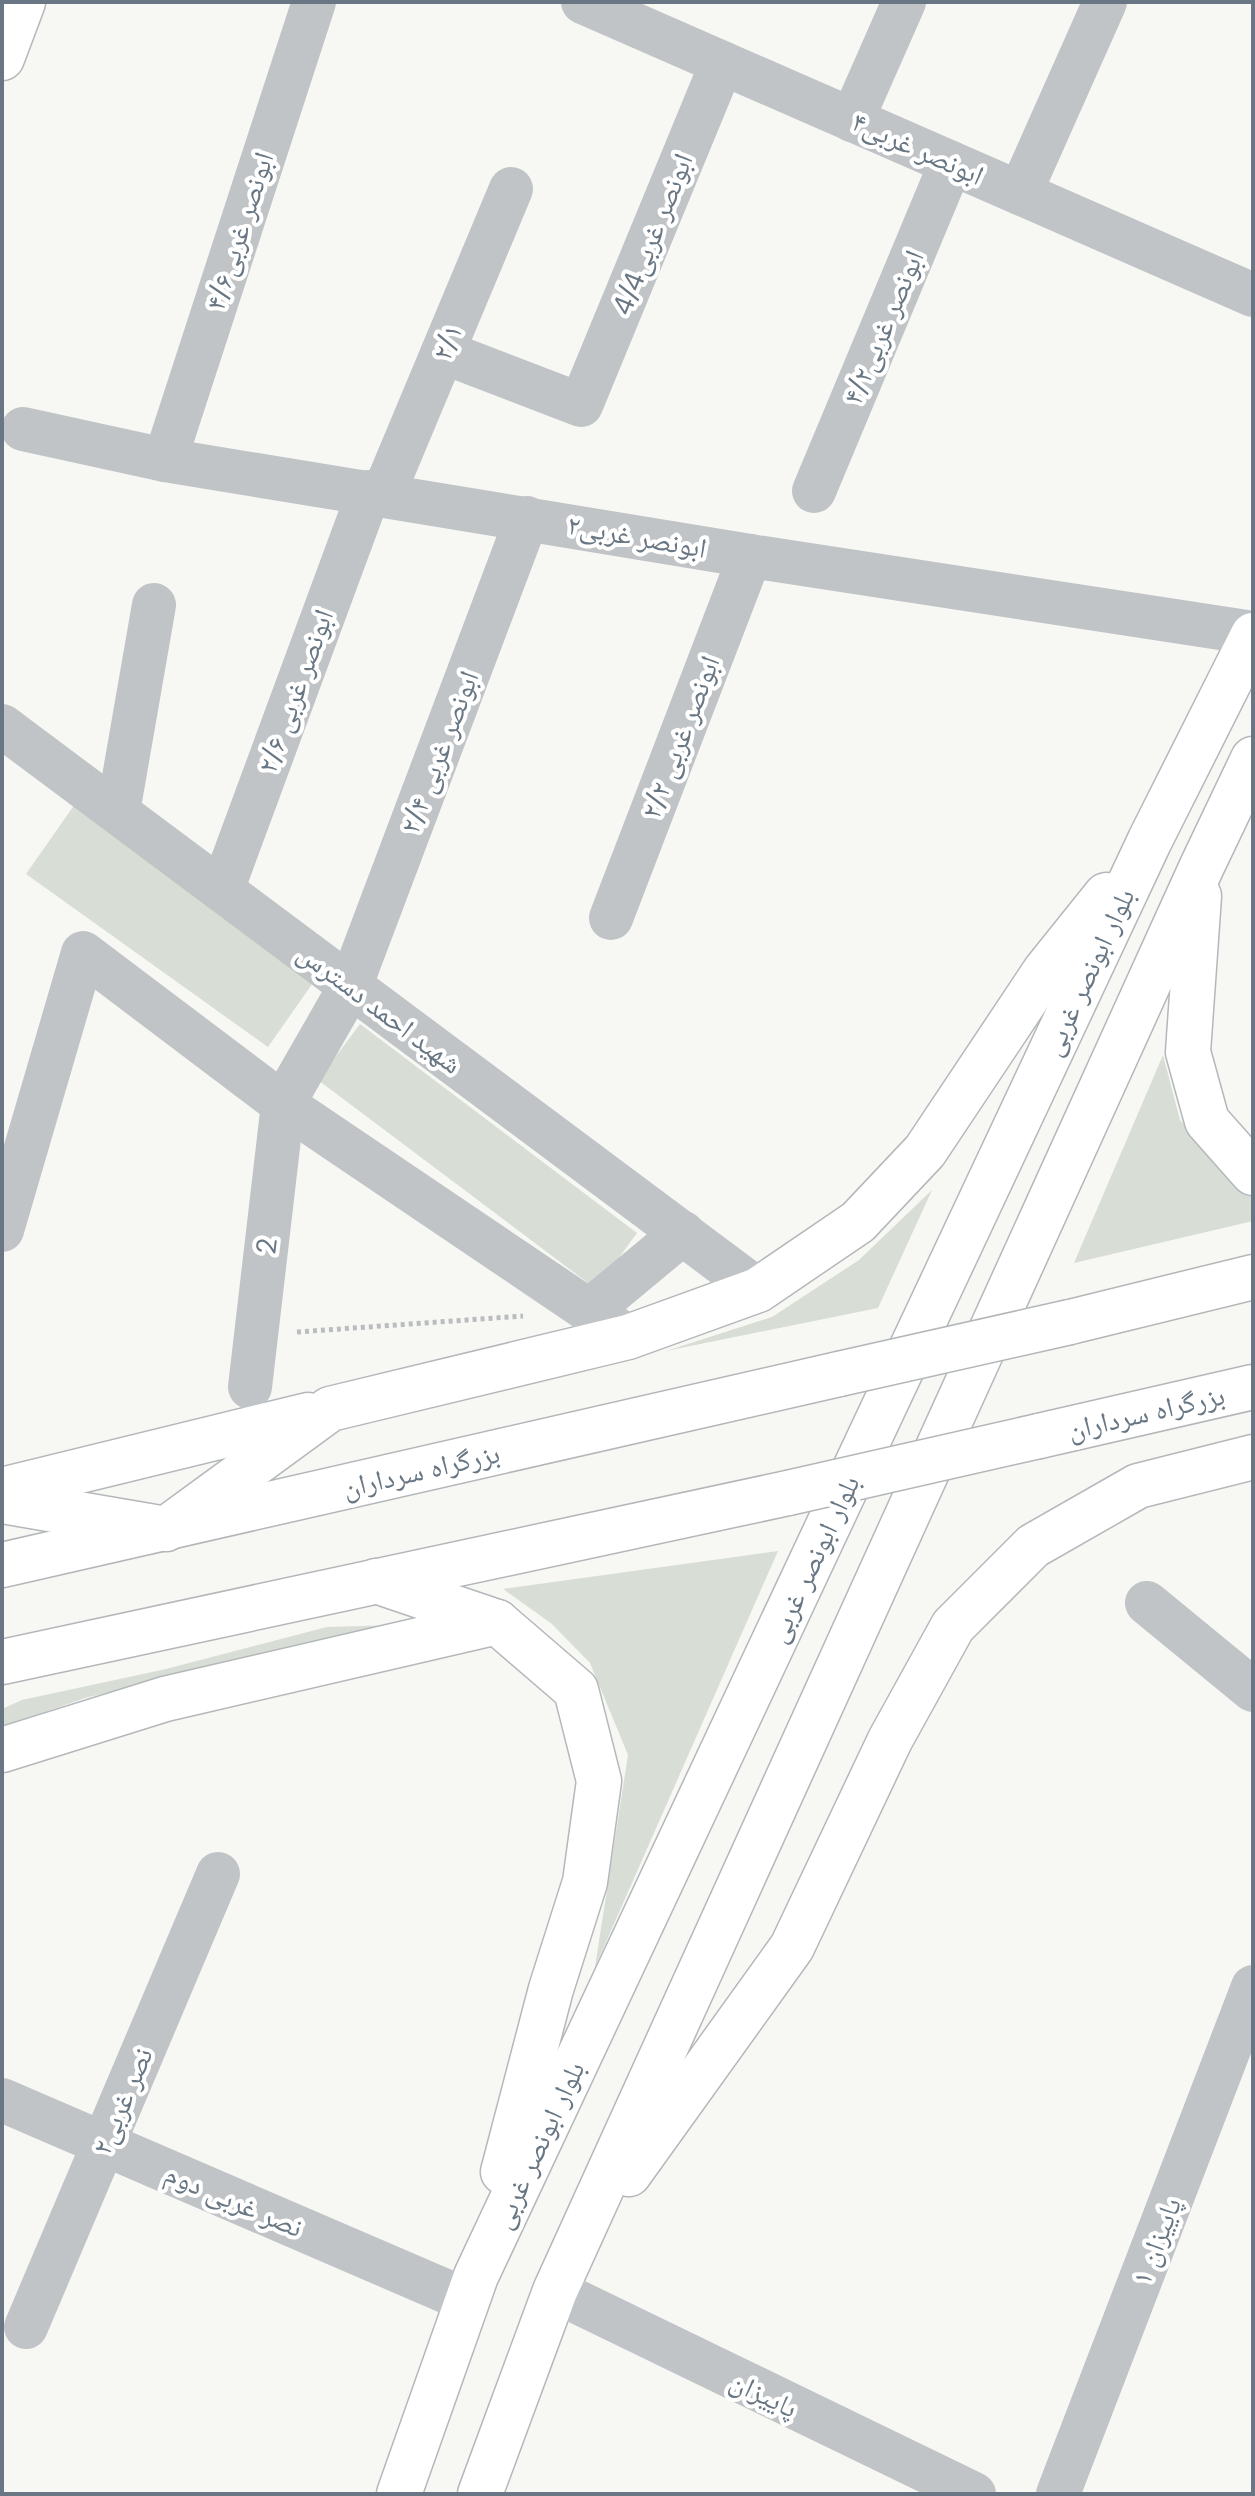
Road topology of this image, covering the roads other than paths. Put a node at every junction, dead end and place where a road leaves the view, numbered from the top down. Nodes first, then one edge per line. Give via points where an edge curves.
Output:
1 (23, 2) edge
2 (314, 2) edge
3 (583, 2) edge
4 (904, 2) edge
5 (1105, 2) edge
6 (2, 58) edge
7 (722, 63) junction
8 (852, 120) junction
9 (951, 163) junction
10 (511, 189) dead end
11 (1020, 193) junction
12 (1253, 295) edge
13 (443, 352) junction
14 (23, 429) dead end
15 (165, 460) junction
16 (814, 491) dead end
17 (376, 494) junction
18 (527, 518) junction
19 (750, 556) junction
20 (154, 605) dead end
21 (1253, 634) edge
22 (2, 726) edge
23 (1253, 759) edge
24 (118, 812) junction
25 (1150, 840) junction
26 (1202, 866) junction
27 (222, 890) junction
28 (611, 918) dead end
29 (350, 987) junction
30 (283, 1104) junction
31 (1253, 1173) edge
32 (2, 1230) edge
33 (683, 1233) junction
34 (1253, 1277) edge
35 (758, 1290) junction
36 (589, 1311) junction
37 (628, 1337) junction
38 (250, 1387) dead end
39 (1253, 1387) edge
40 (330, 1409) junction
41 (1253, 1457) edge
42 (2, 1490) edge
43 (2, 1501) edge
44 (166, 1529) junction
45 (2, 1565) edge
46 (376, 1581) junction
47 (1147, 1603) dead end
48 (497, 1622) junction
49 (4, 1662) edge
50 (1253, 1690) edge
51 (2, 1750) edge
52 (218, 1874) dead end
53 (1253, 1987) edge
54 (2, 2100) edge
55 (104, 2144) junction
56 (563, 2273) junction
57 (471, 2288) junction
58 (26, 2327) dead end
59 (399, 2494) edge
60 (480, 2494) edge
61 (974, 2494) edge
62 (1058, 2494) edge

1 - 6 main road
2 - 15 street, ۴/۶ابونصر غربی
3 - 7 street, ۴ابونصر غربی
4 - 8 street
5 - 11 street
7 - 8 street, ۴ابونصر غربی
7 - 13 street, 4/4ابونصر غربی via 581,405
8 - 9 street, ۴ابونصر غربی
9 - 11 street, ۴ابونصر غربی
9 - 16 street, ۴/۲ابونصر غربی
10 - 13 street, ۲/۱
11 - 12 street, ۴ابونصر غربی
13 - 17 street, ۲/۱
14 - 15 street, ۲ابونصر غربی
15 - 17 street, ۲ابونصر غربی
17 - 18 street, ۲ابونصر غربی
17 - 27 street, ابونصر غربی ۲/۶
18 - 19 street, ۲ابونصر غربی
18 - 29 street, ابونصر غربی ۲/۴
19 - 21 street, ۲ابونصر غربی
19 - 28 street, ابونصر غربی ۲/۲
20 - 24 street
21 - 25 main road, بلوار ابونصر غربی
22 - 24 street, شهید احمد دسترس
23 - 26 main road, بلوار ابونصر غربی
24 - 27 street, شهید احمد دسترس
25 - 35 main road via 1045,971 925,1151 858,1222
25 - 57 main road, بلوار ابونصر غربی
26 - 31 main road via 1188,1052 1207,1121
26 - 56 main road, بلوار ابونصر غربی
27 - 29 street, شهید احمد دسترس
29 - 30 street, ابونصر غربی ۲/۴
29 - 33 street, شهید احمد دسترس
30 - 32 street via 83,953
30 - 36 street
30 - 38 street, 2
33 - 35 street, شهید احمد دسترس
33 - 36 street
34 - 44 main road, بزرگراه سرداران, bridge
35 - 37 main road
36 - 37 street
37 - 40 main road
39 - 46 main road, بزرگراه سرداران, bridge
40 - 42 main road
40 - 44 main road
41 - 56 main road via 1138,1486 1033,1546 953,1626 890,1740 792,1947
43 - 44 main road
44 - 45 main road, بزرگراه سرداران
46 - 48 main road
46 - 49 main road
47 - 50 street
48 - 51 main road via 165,1699
48 - 57 main road via 576,1690 599,1781 585,1882
52 - 55 street, نصر غربی۲
53 - 62 street, پاییزان ۱
54 - 55 street, نصر غربی دوم
55 - 57 street, نصر غربی دوم
55 - 58 street, نصر غربی۲
56 - 60 main road, بلوار ابونصر غربی
56 - 61 street, پاییزان
57 - 59 main road, بلوار ابونصر غربی

